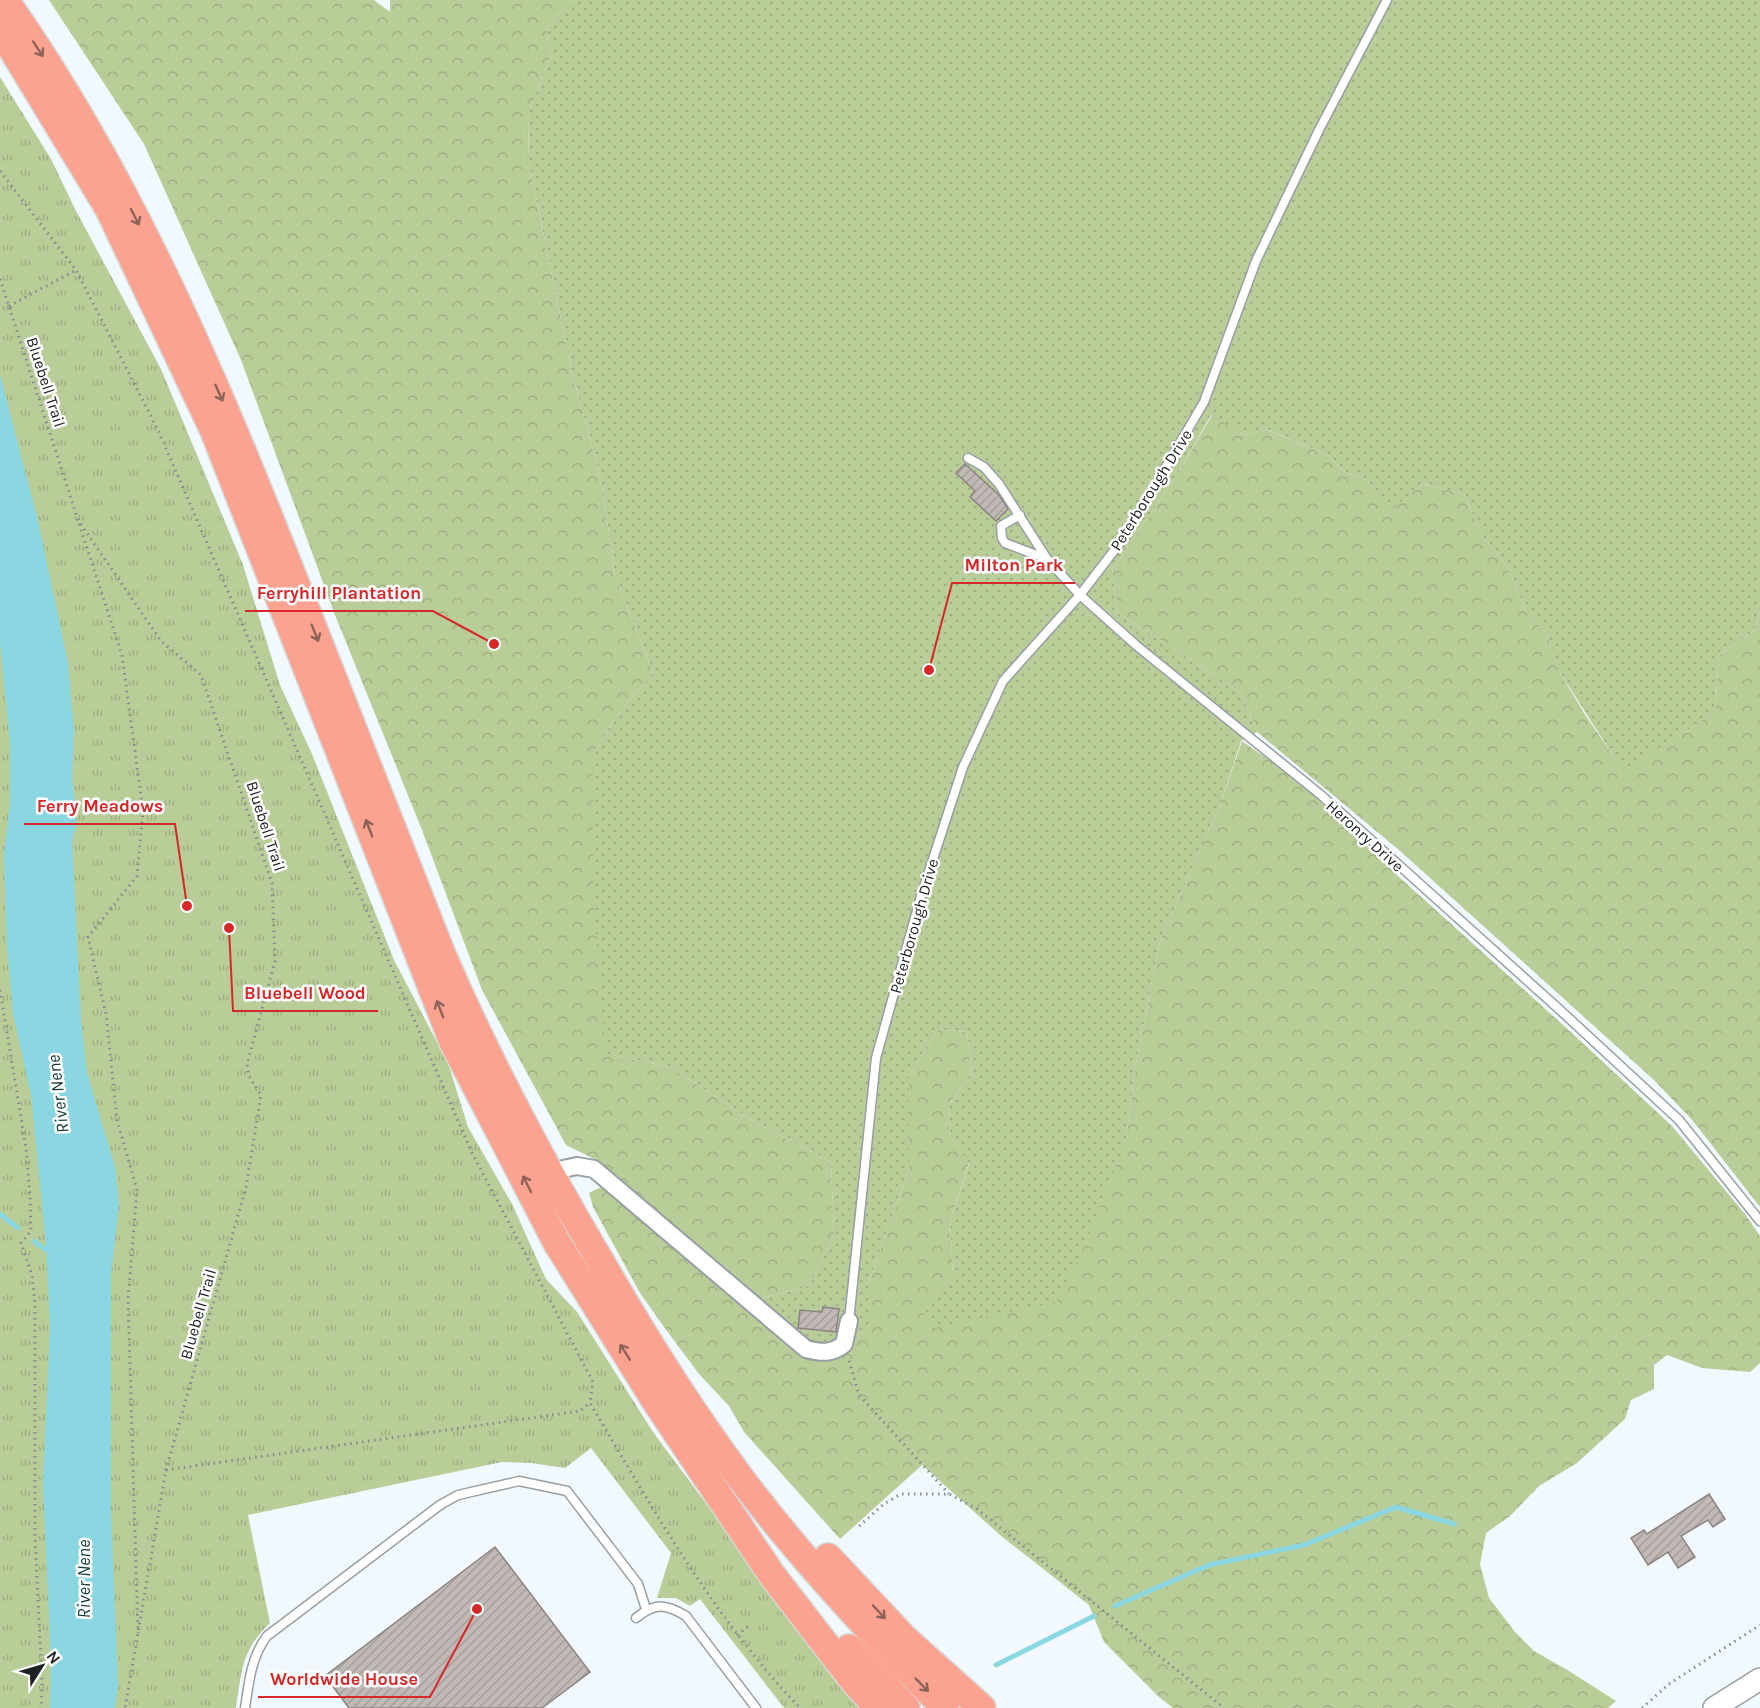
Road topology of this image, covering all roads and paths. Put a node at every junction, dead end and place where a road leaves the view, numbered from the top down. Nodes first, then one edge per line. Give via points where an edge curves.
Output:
1 (5, 0) edge
2 (1387, 0) edge
3 (0, 29) edge
4 (0, 171) edge
5 (76, 270) junction
6 (0, 279) edge
7 (9, 306) junction
8 (968, 458) dead end
9 (1020, 515) junction
10 (78, 520) junction
11 (1047, 559) junction
12 (1080, 595) junction
13 (0, 990) edge
14 (549, 1172) junction
15 (1760, 1221) edge
16 (849, 1321) joint
17 (844, 1344) junction
18 (668, 1397) junction
19 (590, 1403) junction
20 (166, 1470) junction
21 (949, 1494) junction
22 (859, 1526) dead end
23 (646, 1609) junction
24 (636, 1618) dead end
25 (750, 1625) dead end
26 (1760, 1625) edge
27 (737, 1635) junction
28 (138, 1642) junction
29 (1760, 1679) edge
30 (41, 1708) edge
31 (125, 1708) edge
32 (245, 1708) edge
33 (756, 1708) edge
34 (800, 1708) edge
35 (878, 1708) edge
36 (906, 1708) edge
37 (945, 1708) edge
38 (982, 1708) edge
39 (1224, 1708) edge
40 (1642, 1708) edge
41 (1714, 1708) edge

1 -> 14 highway via 73,104 172,288 236,432 443,957 474,1029
2 - 12 lane, Peterborough Drive via 1257,261 1204,402 1126,535
18 -> 3 highway via 557,1243 453,1042 214,430 109,209
4 - 5 path
5 - 7 path
5 - 19 path via 157,428 472,1154 593,1382
6 - 7 path, Bluebell Trail
7 - 10 path, Bluebell Trail
8 - 9 lane, Heronry Drive via 984,467
9 - 11 lane, Heronry Drive
9 - 11 lane via 1001,526 1005,543
10 - 20 path, Bluebell Trail via 161,641 201,675 272,882 275,961 247,1064 249,1076 261,1095 246,1187
10 - 28 path via 122,655 143,812 137,876 88,936 106,1014 117,1120 137,1190 128,1299
11 - 12 lane, Heronry Drive
12 - 15 lane, Heronry Drive via 1321,795 1568,1017 1679,1120
12 - 16 lane, Peterborough Drive via 1003,681 963,767 921,896 876,1058
13 - 30 path via 30,1196 31,1231 21,1243 32,1275 34,1305 35,1537
14 - 17 street via 577,1166 594,1168 806,1349 835,1352
14 - 18 highway via 647,1340
16 - 17 street
17 - 21 path via 859,1395
18 - 35 highway via 772,1575
18 - 36 highway via 780,1568
18 -> 37 highway via 824,1581
18 -> 38 highway via 741,1455 904,1638
19 - 20 path via 580,1411
19 - 27 path via 669,1535
20 - 28 path, Bluebell Trail
21 - 22 path via 902,1494
21 - 39 path via 977,1509
23 - 24 lane
23 - 32 lane via 638,1584 567,1491 519,1481 479,1489 440,1505 267,1636 252,1666
23 - 33 lane via 670,1607 686,1616
25 - 27 path
26 - 40 path via 1669,1684
27 - 34 path
28 - 31 path, Bluebell Trail
29 - 41 street

